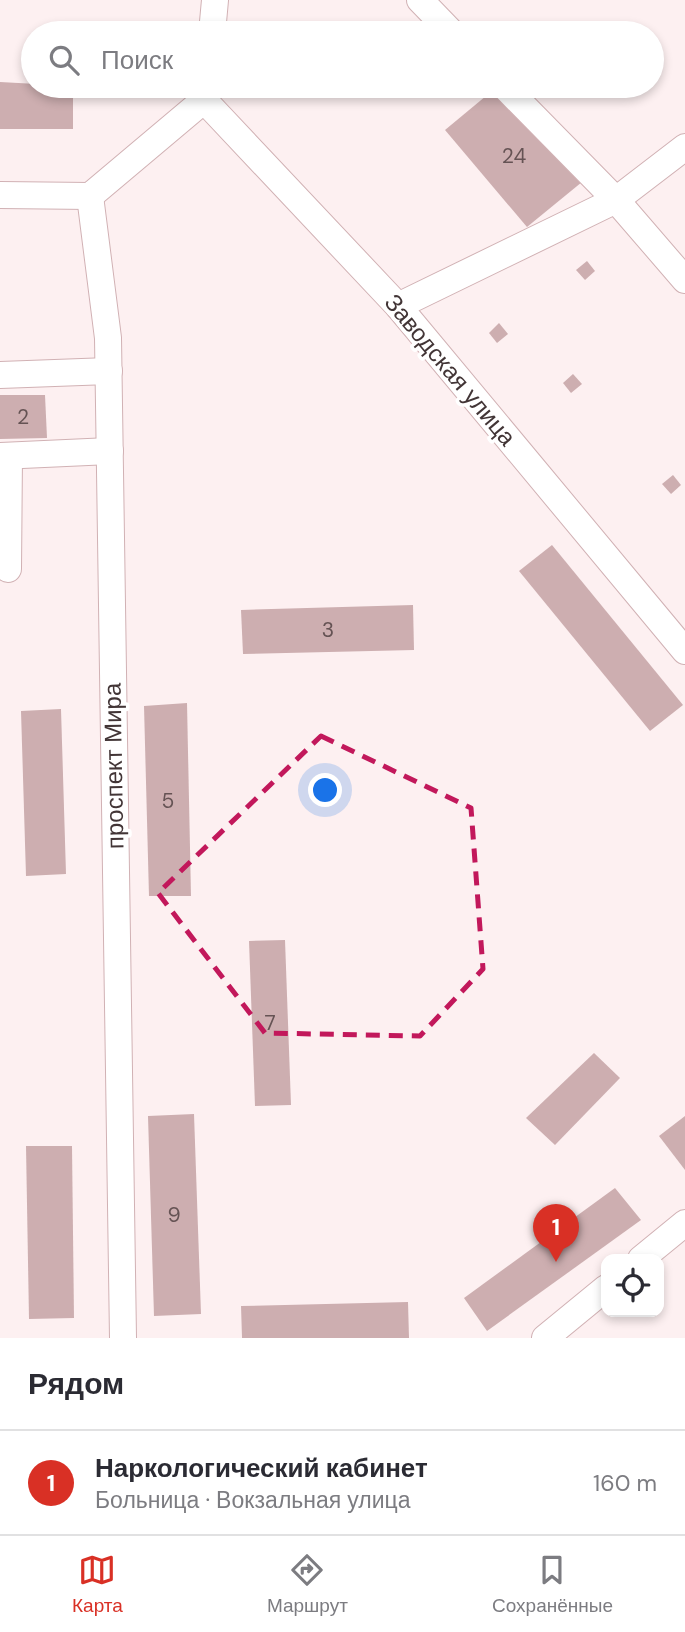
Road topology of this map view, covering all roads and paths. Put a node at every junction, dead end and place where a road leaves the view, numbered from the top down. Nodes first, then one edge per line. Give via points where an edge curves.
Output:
1 (215, 0) edge
2 (420, 0) edge
3 (213, 21) edge
4 (440, 21) edge
5 (199, 98) edge
6 (210, 98) edge
7 (516, 98) edge
8 (685, 147) edge
9 (0, 195) edge
10 (90, 196) junction
11 (616, 200) junction
12 (685, 280) edge
13 (398, 306) junction
14 (109, 371) junction
15 (0, 375) edge
16 (110, 451) junction
17 (5, 456) edge
18 (8, 569) dead end
19 (685, 651) edge
20 (685, 1223) edge
21 (647, 1254) edge
22 (601, 1291) edge
23 (123, 1338) edge
24 (545, 1338) edge

1 - 3 street
2 - 4 street
5 - 10 street
6 - 13 street, Заводская улица
7 - 11 street
8 - 11 street
9 - 10 street
10 - 14 street, проспект Мира
11 - 12 street
11 - 13 street
13 - 19 street, Заводская улица
14 - 15 street
14 - 16 street, проспект Мира
16 - 17 street
16 - 23 street, проспект Мира
17 - 18 street
20 - 21 street
22 - 24 street

